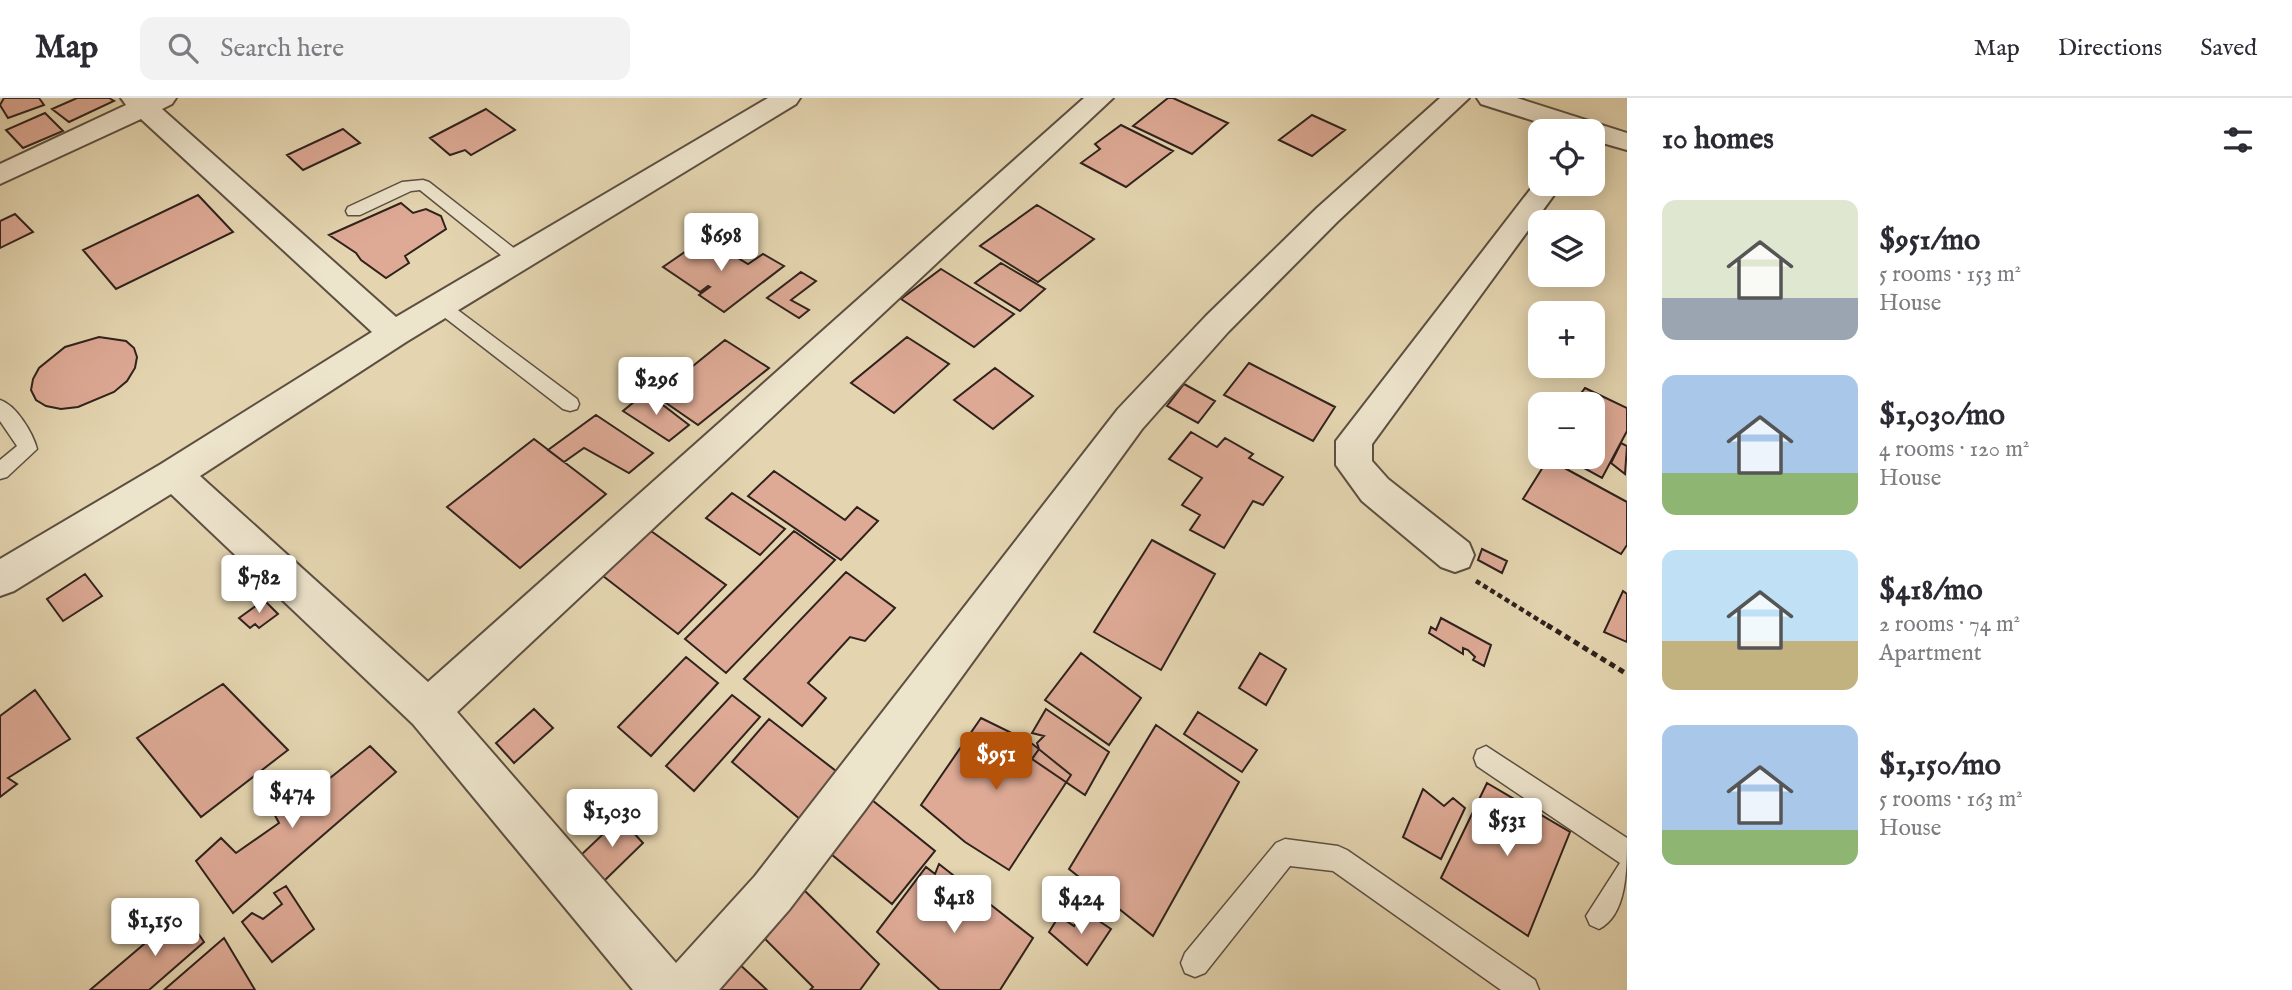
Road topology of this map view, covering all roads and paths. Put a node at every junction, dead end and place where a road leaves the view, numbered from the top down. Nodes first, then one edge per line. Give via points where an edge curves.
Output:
1 (787, 98) edge
2 (1100, 98) edge
3 (1456, 98) edge
4 (1490, 98) edge
5 (147, 101) edge
6 (1554, 119) edge
7 (1605, 135) edge
8 (1627, 142) edge
9 (0, 175) edge
10 (1539, 196) edge
11 (354, 211) dead end
12 (518, 260) junction
13 (441, 306) junction
14 (394, 334) junction
15 (570, 404) dead end
16 (0, 407) edge
17 (0, 471) edge
18 (174, 474) junction
19 (1455, 555) joint
20 (0, 579) edge
21 (1627, 674) edge
22 (428, 710) junction
23 (1486, 758) dead end
24 (1627, 853) edge
25 (1627, 873) edge
26 (1599, 916) dead end
27 (1195, 963) dead end
28 (666, 990) edge
29 (686, 990) edge
30 (1525, 990) edge

1 - 12 street
2 - 22 street
3 - 29 street via 1327,215 1130,419 849,794 772,893
4 - 6 street
5 - 9 street
5 - 14 street
7 - 8 street
10 - 19 street via 1354,441 1354,465 1375,490
11 - 12 lane via 408,186 423,185
12 - 13 street
13 - 14 street
13 - 15 lane
14 - 18 street
16 - 17 lane via 25,439 27,449
18 - 20 street
18 - 22 street
19 - 21 path via 1476,581
22 - 28 street
23 - 24 lane
25 - 26 lane
27 - 30 lane via 1285,852 1338,859

